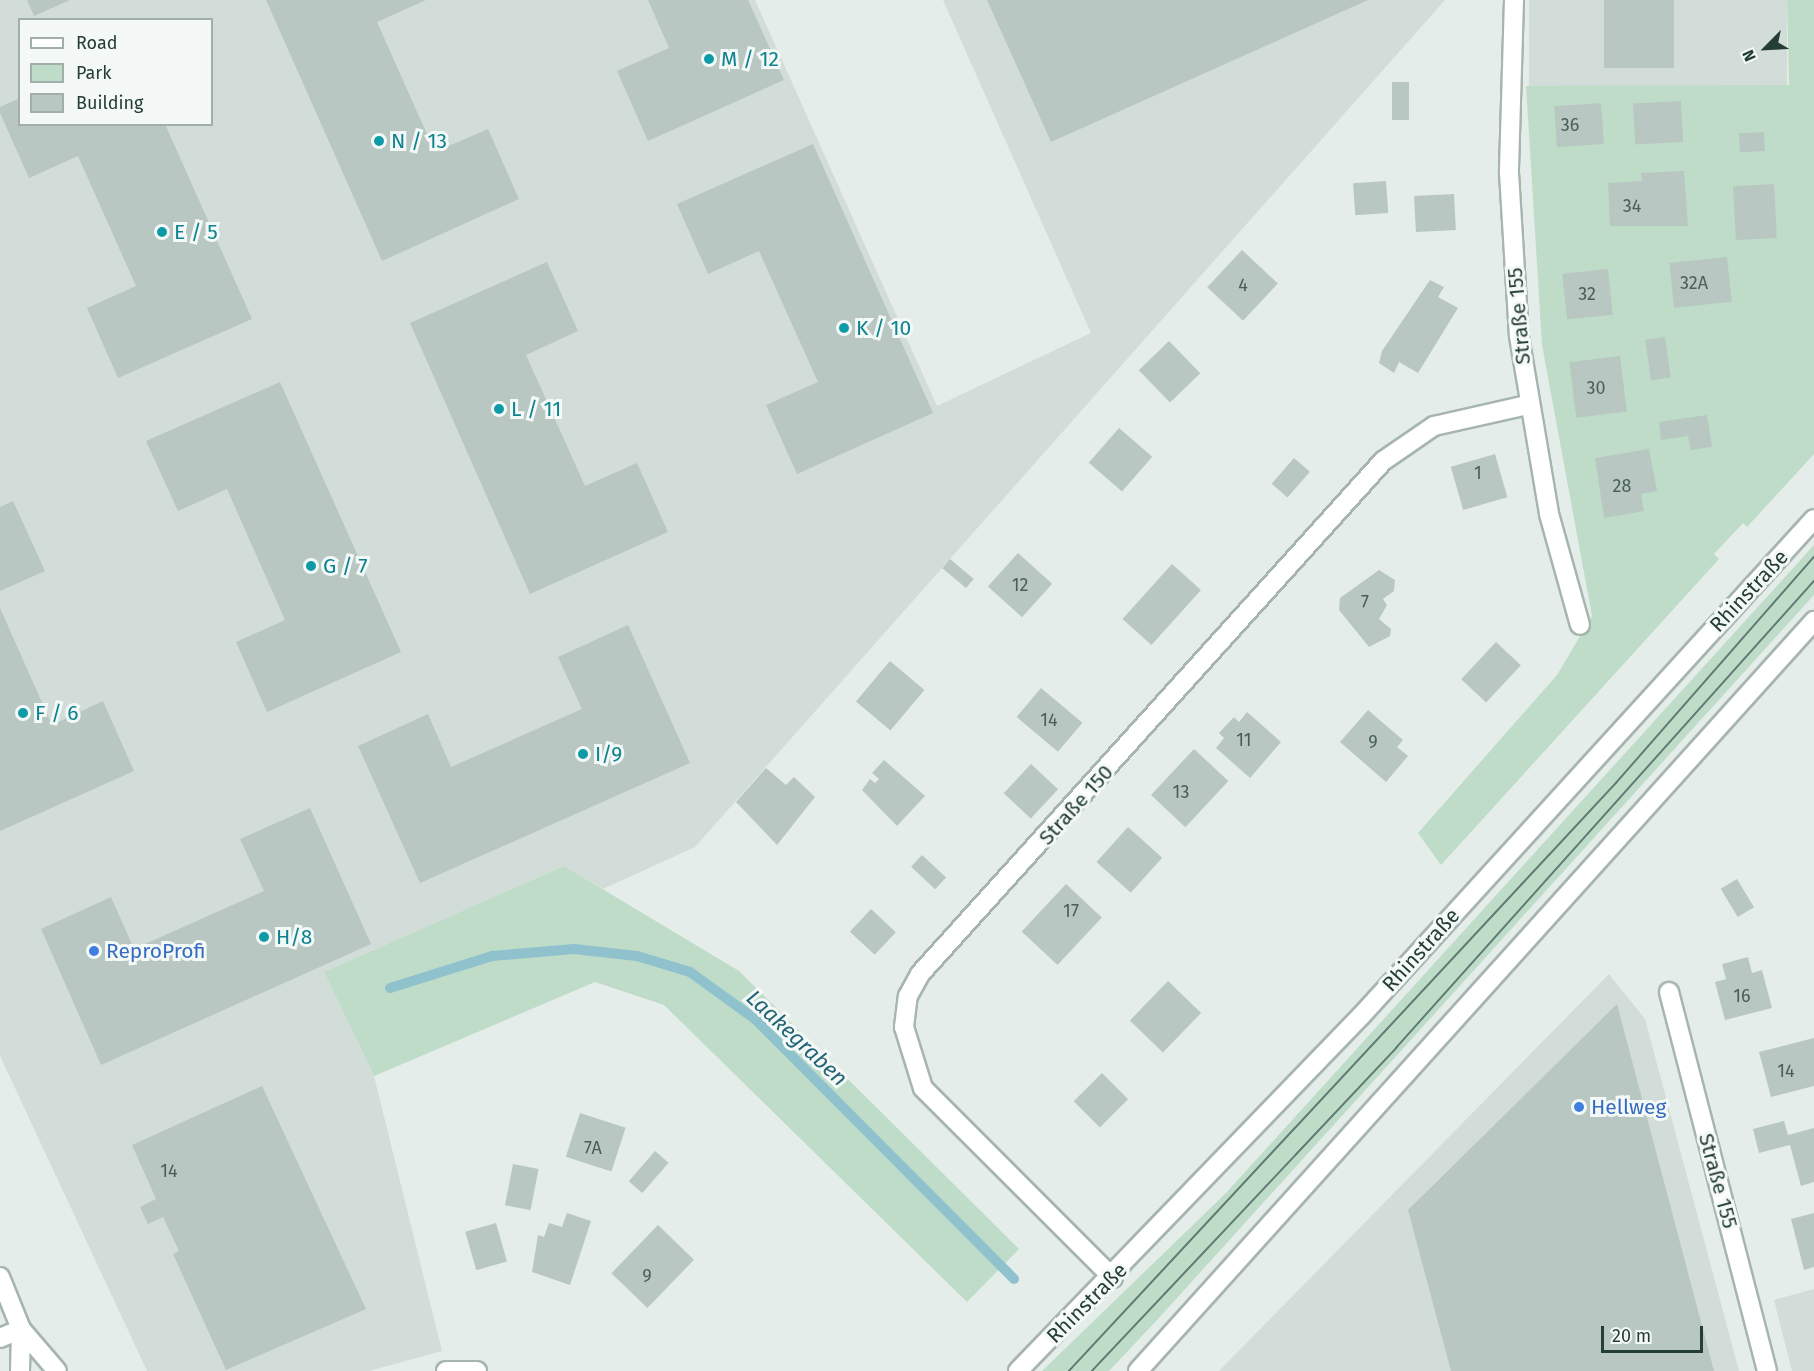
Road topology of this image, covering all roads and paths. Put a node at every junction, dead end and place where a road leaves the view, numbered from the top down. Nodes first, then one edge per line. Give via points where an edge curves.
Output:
1 (1514, 0) edge
2 (1527, 405) junction
3 (1814, 519) edge
4 (1814, 621) edge
5 (1580, 625) dead end
6 (1669, 992) dead end
7 (0, 1277) edge
8 (1113, 1278) junction
9 (21, 1329) junction
10 (0, 1338) edge
11 (21, 1371) edge
12 (57, 1371) edge
13 (446, 1371) edge
14 (477, 1371) edge
15 (1018, 1371) edge
16 (1138, 1371) edge
17 (1767, 1371) edge

1 - 2 main road, Straße 155 via 1509,173
2 - 5 main road, Straße 155
2 - 8 main road, Straße 150 via 1434,426 1383,461 920,974 908,996 904,1027 910,1060 923,1088
3 - 8 main road, Rhinstraße via 1361,1016
4 - 16 main road
6 - 17 main road, Straße 155
7 - 9 main road
8 - 15 main road, Rhinstraße
9 - 10 main road
9 - 11 main road
9 - 12 main road
13 - 14 main road

